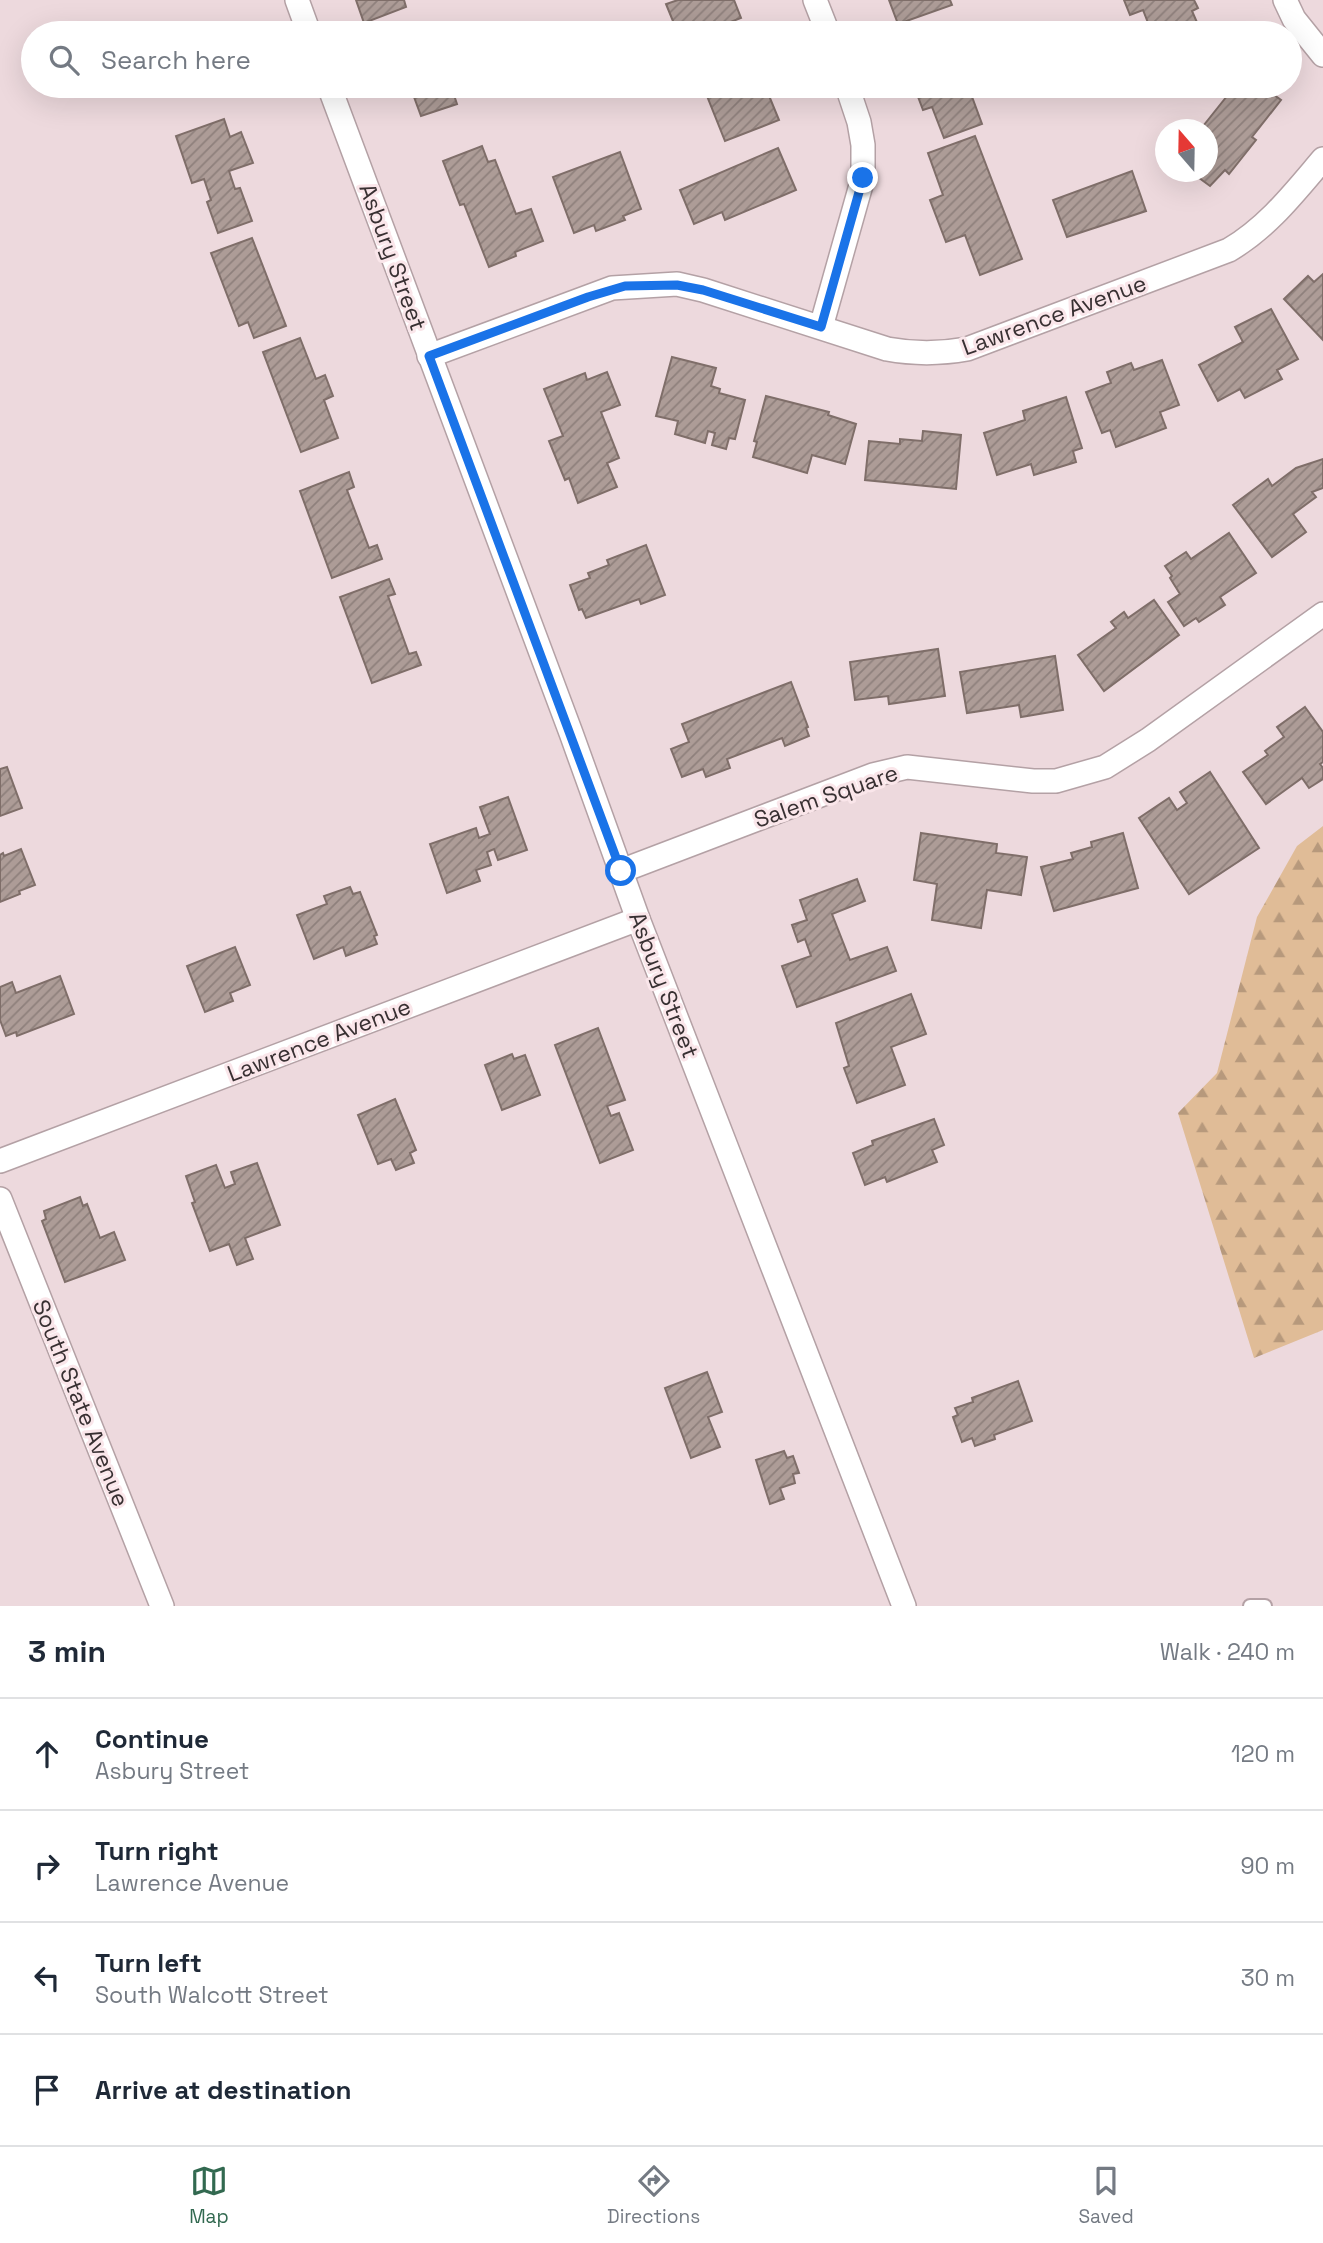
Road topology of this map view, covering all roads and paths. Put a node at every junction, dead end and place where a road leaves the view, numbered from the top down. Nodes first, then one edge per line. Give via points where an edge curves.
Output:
1 (297, 0) edge
2 (815, 0) edge
3 (1285, 0) edge
4 (305, 21) edge
5 (823, 21) edge
6 (1296, 21) edge
7 (1302, 29) edge
8 (1323, 55) edge
9 (333, 98) edge
10 (851, 98) edge
11 (1323, 159) edge
12 (821, 327) junction
13 (429, 356) junction
14 (1323, 614) edge
15 (621, 871) junction
16 (638, 919) junction
17 (0, 1161) edge
18 (0, 1199) edge
19 (162, 1606) edge
20 (904, 1606) edge
21 (1250, 1606) edge
22 (1265, 1606) edge

1 - 4 street
2 - 5 street
3 - 6 street
7 - 8 street
9 - 13 street, Asbury Street
10 - 12 street via 863,145 863,178
11 - 12 street, Lawrence Avenue via 1272,218 1229,250 967,349 910,353
12 - 13 street, Lawrence Avenue via 703,290 677,285 625,286
13 - 15 street, Asbury Street
14 - 15 street, Salem Square via 1105,767 1056,781 1033,781 907,767 873,775
15 - 16 street, Asbury Street
16 - 17 street, Lawrence Avenue
16 - 20 street, Asbury Street
18 - 19 street, South State Avenue
21 - 22 lane

